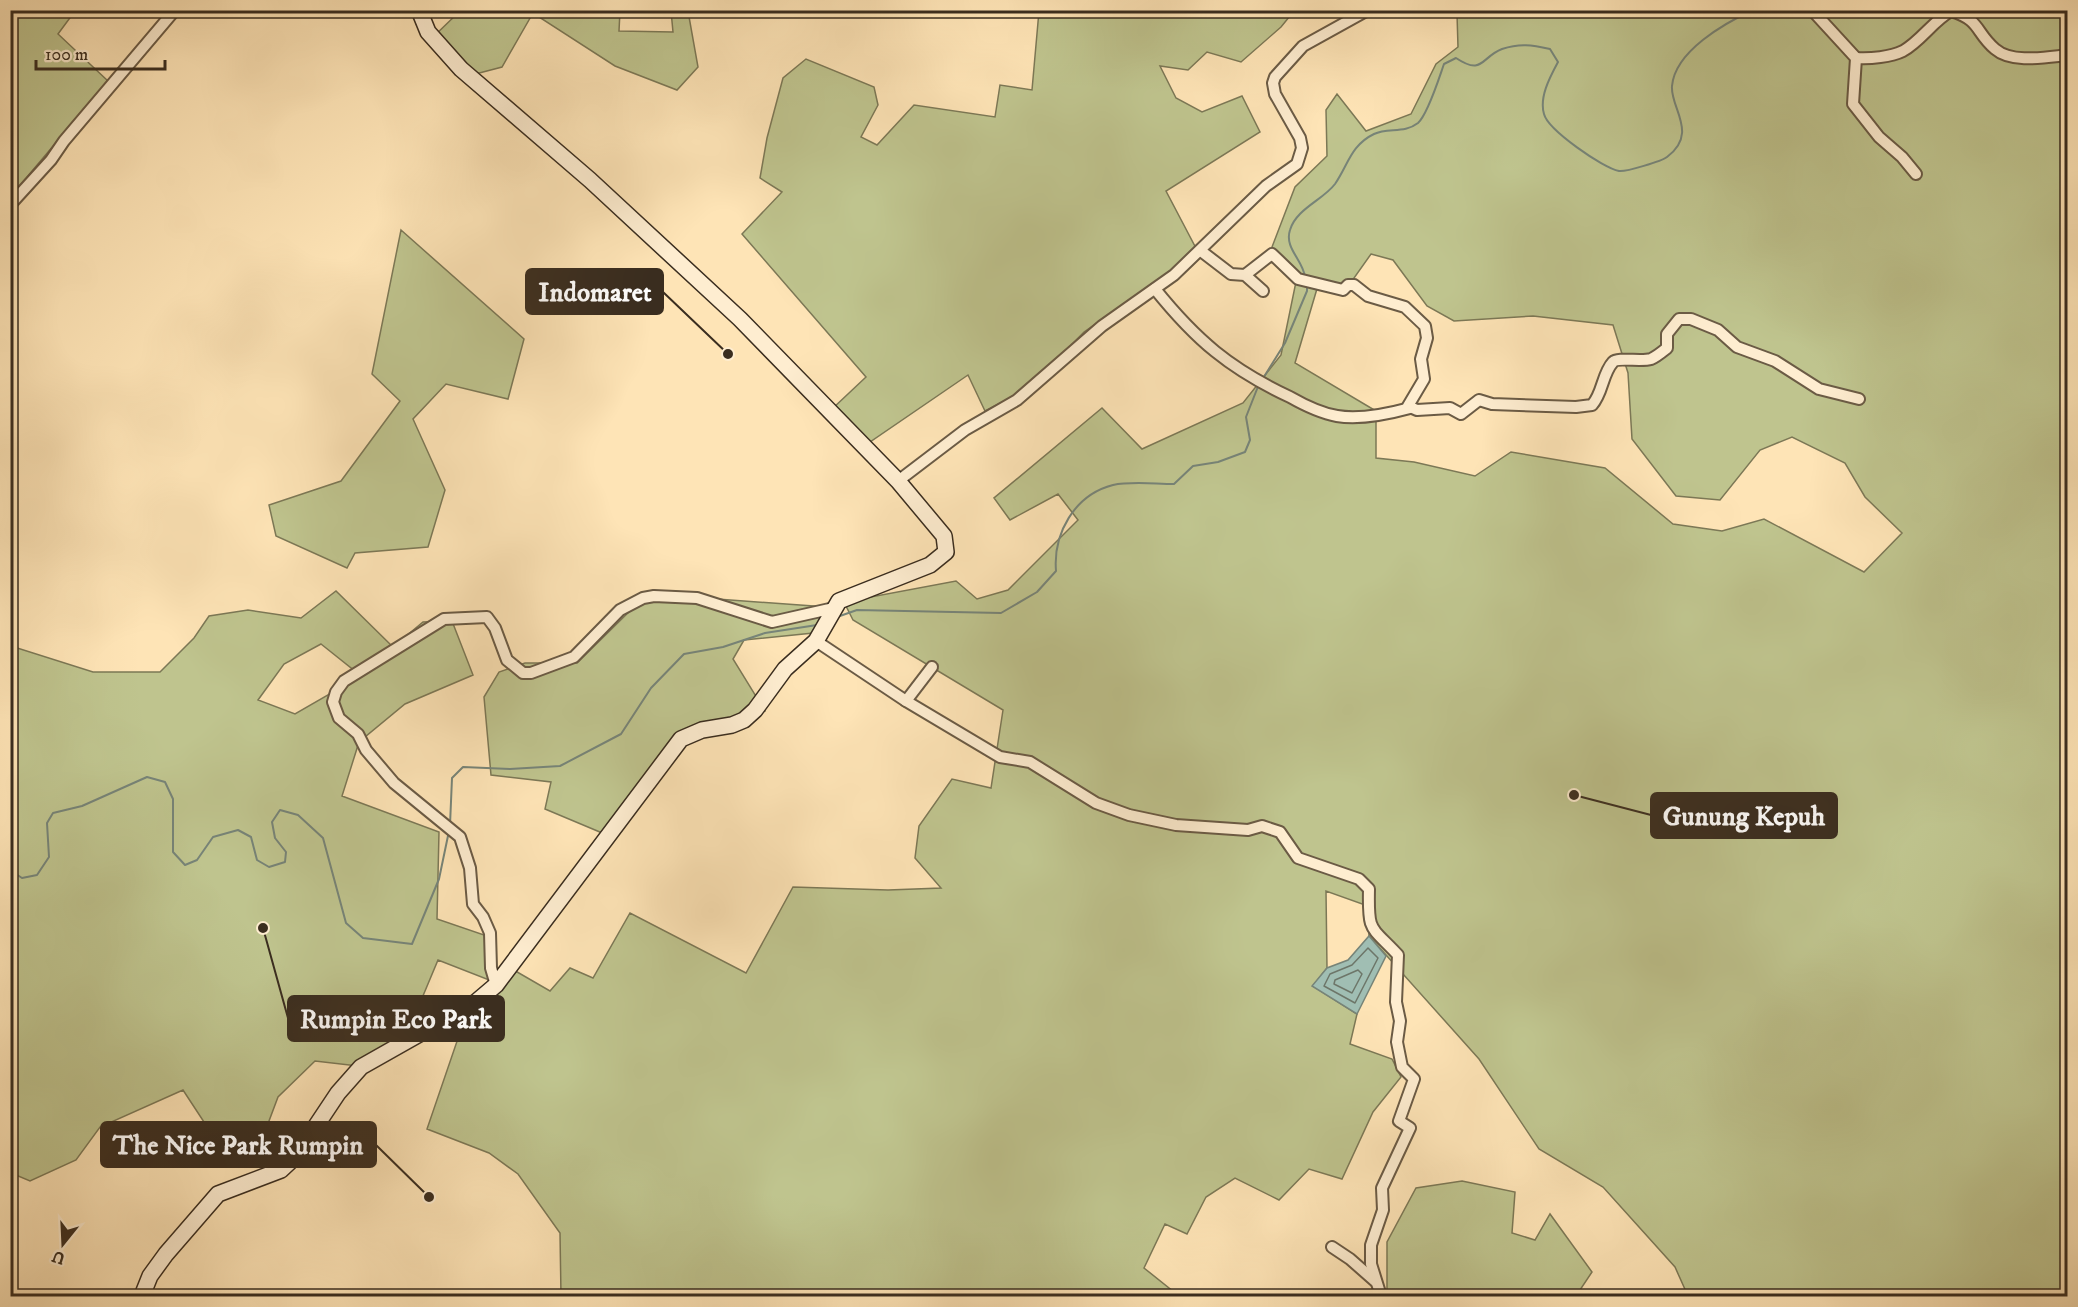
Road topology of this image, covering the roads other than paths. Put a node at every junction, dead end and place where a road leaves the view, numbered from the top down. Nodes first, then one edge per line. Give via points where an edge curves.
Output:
1 (175, 10) edge
2 (419, 10) edge
3 (1368, 10) edge
4 (1774, 10) edge
5 (1812, 10) edge
6 (1760, 11) edge
7 (2067, 55) edge
8 (1856, 58) junction
9 (1916, 174) dead end
10 (10, 205) edge
11 (1201, 252) junction
12 (1245, 275) junction
13 (1155, 289) junction
14 (1263, 291) dead end
15 (1859, 399) dead end
16 (1410, 408) junction
17 (898, 481) junction
18 (833, 610) junction
19 (820, 635) junction
20 (932, 667) dead end
21 (906, 700) junction
22 (496, 986) junction
23 (1332, 1247) dead end
24 (1374, 1281) junction
25 (147, 1295) edge
26 (1381, 1296) edge

1 - 10 street
2 - 17 main road via 428,32 461,69 590,180 740,319
3 - 11 street via 1304,46 1275,76 1275,94 1300,138 1299,160 1266,186
4 - 6 street
5 - 8 street
7 - 8 street via 2026,59 1996,51 1968,16 1951,11 1903,51
8 - 9 street via 1853,104
11 - 12 street via 1231,274
11 - 13 street
12 - 14 street
12 - 16 street via 1272,254 1298,279 1310,284 1343,290 1354,285 1368,296 1405,307 1425,326 1427,338 1421,359 1424,379 1409,402
13 - 16 street via 1217,354 1263,384 1313,409 1337,416
13 - 17 street via 1102,326 1017,400 965,430
15 - 16 street via 1819,389 1775,361 1737,347 1718,330 1691,319 1679,319 1667,334 1667,348 1653,358 1614,361 1592,405 1492,404 1479,400 1461,414 1450,408
17 - 18 main road via 944,537 946,552 930,565 844,597
18 - 19 main road
18 - 22 street via 772,622 697,598 643,598 620,610 574,657 531,673 523,673 507,660 487,617 444,619 344,681 333,702 339,718 358,734 366,750 394,783 460,837 470,868 473,904 490,933
19 - 21 street
19 - 22 main road via 785,669 744,720 681,739
20 - 21 street
21 - 24 street via 1000,757 1030,762 1096,803 1176,825 1239,830 1262,826 1280,832 1298,858 1359,879 1369,889 1368,916 1373,932 1398,955 1397,1042 1402,1067 1414,1079 1399,1121 1410,1128 1382,1188 1383,1210 1371,1245
22 - 25 main road via 476,1002 361,1067 338,1093 296,1156 281,1170 218,1194 150,1276
23 - 24 street
24 - 26 street

